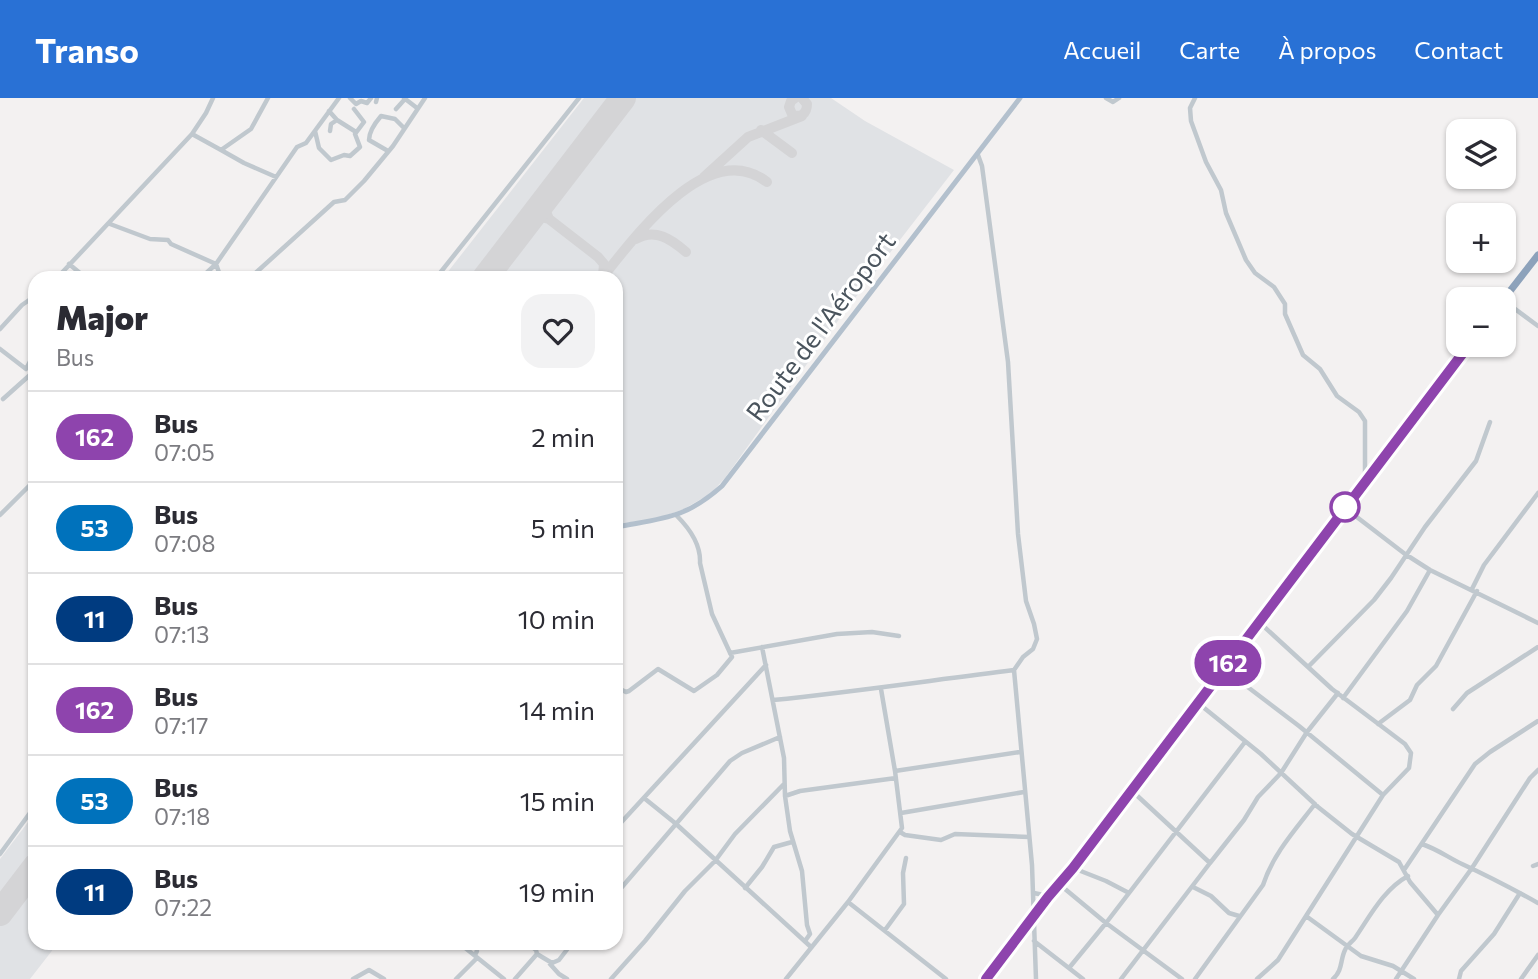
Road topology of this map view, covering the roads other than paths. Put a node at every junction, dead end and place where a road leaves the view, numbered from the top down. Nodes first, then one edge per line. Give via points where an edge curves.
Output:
1 (213, 98) edge
2 (268, 98) edge
3 (339, 98) edge
4 (425, 98) edge
5 (579, 98) edge
6 (1020, 98) edge
7 (1106, 98) edge
8 (1119, 98) edge
9 (1195, 98) edge
10 (349, 99) edge
11 (375, 99) edge
12 (405, 99) edge
13 (417, 108) junction
14 (354, 109) dead end
15 (397, 109) dead end
16 (329, 111) junction
17 (337, 120) junction
18 (404, 128) junction
19 (315, 131) junction
20 (330, 131) dead end
21 (356, 132) junction
22 (192, 134) junction
23 (221, 150) junction
24 (389, 151) junction
25 (978, 155) junction
26 (276, 177) junction
27 (110, 224) junction
28 (1538, 255) edge
29 (69, 264) junction
30 (216, 264) junction
31 (63, 271) edge
32 (78, 271) edge
33 (208, 271) edge
34 (218, 271) edge
35 (258, 271) edge
36 (442, 271) edge
37 (1513, 287) edge
38 (28, 301) edge
39 (1516, 310) edge
40 (1538, 326) edge
41 (0, 329) edge
42 (0, 349) edge
43 (1460, 357) edge
44 (28, 365) edge
45 (26, 369) joint
46 (28, 379) edge
47 (4, 399) dead end
48 (1490, 422) dead end
49 (1365, 482) junction
50 (28, 487) edge
51 (1537, 495) edge
52 (1345, 508) junction
53 (0, 515) edge
54 (677, 516) junction
55 (623, 526) edge
56 (1405, 554) junction
57 (1430, 570) junction
58 (1474, 590) junction
59 (1259, 622) junction
60 (1538, 623) edge
61 (899, 636) dead end
62 (762, 647) junction
63 (1538, 647) edge
64 (730, 653) junction
65 (766, 665) junction
66 (1308, 667) junction
67 (1224, 669) junction
68 (1014, 670) junction
69 (881, 689) junction
70 (623, 690) edge
71 (1338, 693) junction
72 (1343, 698) junction
73 (773, 700) junction
74 (1198, 703) junction
75 (1453, 709) dead end
76 (1538, 721) edge
77 (1378, 724) junction
78 (1307, 732) junction
79 (780, 737) junction
80 (1245, 742) junction
81 (1020, 752) junction
82 (1538, 769) edge
83 (895, 771) junction
84 (1281, 773) junction
85 (896, 778) junction
86 (785, 784) junction
87 (1131, 790) junction
88 (1024, 792) junction
89 (1383, 795) junction
90 (785, 796) junction
91 (644, 798) junction
92 (1315, 804) junction
93 (900, 813) junction
94 (28, 816) edge
95 (623, 820) edge
96 (675, 823) junction
97 (1176, 830) junction
98 (900, 832) junction
99 (1358, 836) junction
100 (1029, 837) junction
101 (792, 842) junction
102 (1422, 844) junction
103 (0, 854) edge
104 (906, 858) dead end
105 (715, 861) junction
106 (1210, 863) junction
107 (1073, 868) junction
108 (1472, 868) junction
109 (1404, 870) junction
110 (1408, 876) junction
111 (1059, 884) junction
112 (623, 886) edge
113 (745, 887) junction
114 (1193, 887) junction
115 (1034, 893) junction
116 (1129, 893) junction
117 (1520, 893) junction
118 (1048, 897) junction
119 (848, 902) junction
120 (1538, 903) edge
121 (1438, 915) junction
122 (1239, 916) junction
123 (1306, 916) junction
124 (1032, 918) junction
125 (1106, 923) junction
126 (885, 930) junction
127 (805, 941) junction
128 (1034, 941) junction
129 (811, 947) junction
130 (1346, 947) junction
131 (468, 950) edge
132 (476, 950) edge
133 (533, 950) edge
134 (567, 950) edge
135 (1142, 951) junction
136 (537, 954) junction
137 (1538, 955) edge
138 (476, 957) junction
139 (550, 963) junction
140 (1069, 968) junction
141 (1401, 970) junction
142 (353, 979) edge
143 (384, 979) edge
144 (456, 979) edge
145 (504, 979) edge
146 (515, 979) edge
147 (567, 979) edge
148 (611, 979) edge
149 (786, 979) edge
150 (946, 979) edge
151 (986, 979) edge
152 (1036, 979) edge
153 (1083, 979) edge
154 (1121, 979) edge
155 (1182, 979) edge
156 (1195, 979) edge
157 (1257, 979) edge
158 (1333, 979) edge
159 (1396, 979) edge
160 (1414, 979) edge
161 (1459, 979) edge
162 (1521, 979) edge

1 - 22 street
2 - 23 street via 251,129
3 - 16 street
4 - 13 street
5 - 36 street
6 - 25 main road, Route de l'Aéroport
7 - 8 street via 1113,102
9 - 49 street via 1191,121 1246,260 1274,286 1285,304 1303,355 1364,421
10 - 11 street via 356,104
12 - 13 street
12 - 15 street
13 - 18 street
14 - 21 street via 364,122
16 - 17 street
16 - 19 street
17 - 20 street
17 - 21 street
18 - 24 street
18 - 24 street via 393,118 381,116 377,121 369,140
19 - 21 street via 319,148 332,161 359,149
19 - 26 street
22 - 23 street
22 - 27 street
23 - 26 street
24 - 35 street via 354,192 334,202
25 - 54 main road, Route de l'Aéroport via 722,486
25 - 68 street via 1007,362 1026,601 1036,634 1033,649
26 - 30 street
27 - 29 street
27 - 30 street via 166,240
28 - 37 highway
29 - 31 street
29 - 32 street
30 - 33 street
30 - 34 street
38 - 41 street
39 - 40 street
42 - 45 street
43 - 49 highway
44 - 45 street
46 - 47 street
48 - 56 street via 1476,461
49 - 52 highway
50 - 53 street
51 - 58 street via 1486,562
52 - 56 street
52 - 59 highway
54 - 55 main road, Route de l'Aéroport
54 - 64 street via 693,532 712,614
56 - 57 street
56 - 66 street via 1374,600
57 - 58 street
57 - 72 street via 1407,611
58 - 60 street
58 - 77 street via 1436,666 1417,685 1410,700
59 - 66 street
59 - 67 highway
61 - 62 street via 837,634
62 - 64 street
62 - 65 street
63 - 75 street via 1467,693
64 - 70 street via 732,657 717,675 694,691 658,669 629,691
65 - 73 street
65 - 91 street
66 - 71 street
67 - 74 highway
67 - 78 street
68 - 69 street
68 - 81 street
69 - 73 street
69 - 83 street
71 - 72 street
71 - 78 street
72 - 77 street
73 - 79 street
74 - 80 street
74 - 87 highway
76 - 102 street via 1475,764
77 - 89 street via 1411,752 1409,768
78 - 84 street
78 - 89 street
79 - 86 street
79 - 96 street via 730,761
80 - 84 street
80 - 97 street
81 - 83 street
81 - 88 street
82 - 108 street
83 - 85 street
84 - 92 street
84 - 106 street
85 - 90 street
85 - 93 street
86 - 90 street
86 - 105 street
87 - 97 street
87 - 107 highway
88 - 93 street
88 - 100 street
89 - 99 street
90 - 101 street
91 - 95 street
91 - 96 street
92 - 99 street
92 - 122 street
93 - 98 street
94 - 103 street
96 - 105 street
96 - 112 street
97 - 106 street
97 - 116 street
98 - 100 street via 941,840 955,834
98 - 119 street
99 - 109 street via 1398,861
99 - 123 street
100 - 115 street
101 - 113 street via 775,847
101 - 127 street via 802,871 810,934
102 - 108 street
102 - 109 street
104 - 126 street via 904,904
105 - 113 street
105 - 148 street
106 - 114 street
107 - 111 highway
107 - 116 street
108 - 117 street
108 - 121 street
109 - 110 street
110 - 121 street
110 - 130 street via 1377,903
111 - 118 highway
111 - 125 street
113 - 127 street
114 - 122 street
114 - 135 street
115 - 118 street
115 - 124 street
116 - 125 street
117 - 120 street
117 - 161 street
118 - 124 highway
119 - 126 street
119 - 129 street
121 - 141 street
122 - 156 street
123 - 130 street
123 - 157 street via 1278,960
124 - 128 street
124 - 151 highway
125 - 135 street
125 - 140 street
126 - 150 street
127 - 129 street
128 - 140 street
128 - 152 street
129 - 149 street
130 - 141 street
130 - 158 street
131 - 138 street
132 - 138 street
133 - 136 street
134 - 139 street
135 - 154 street
135 - 155 street
136 - 139 street
136 - 146 street
137 - 162 street
138 - 144 street
138 - 145 street
139 - 147 street
140 - 153 street
141 - 159 street
141 - 160 street
142 - 143 street via 372,970

